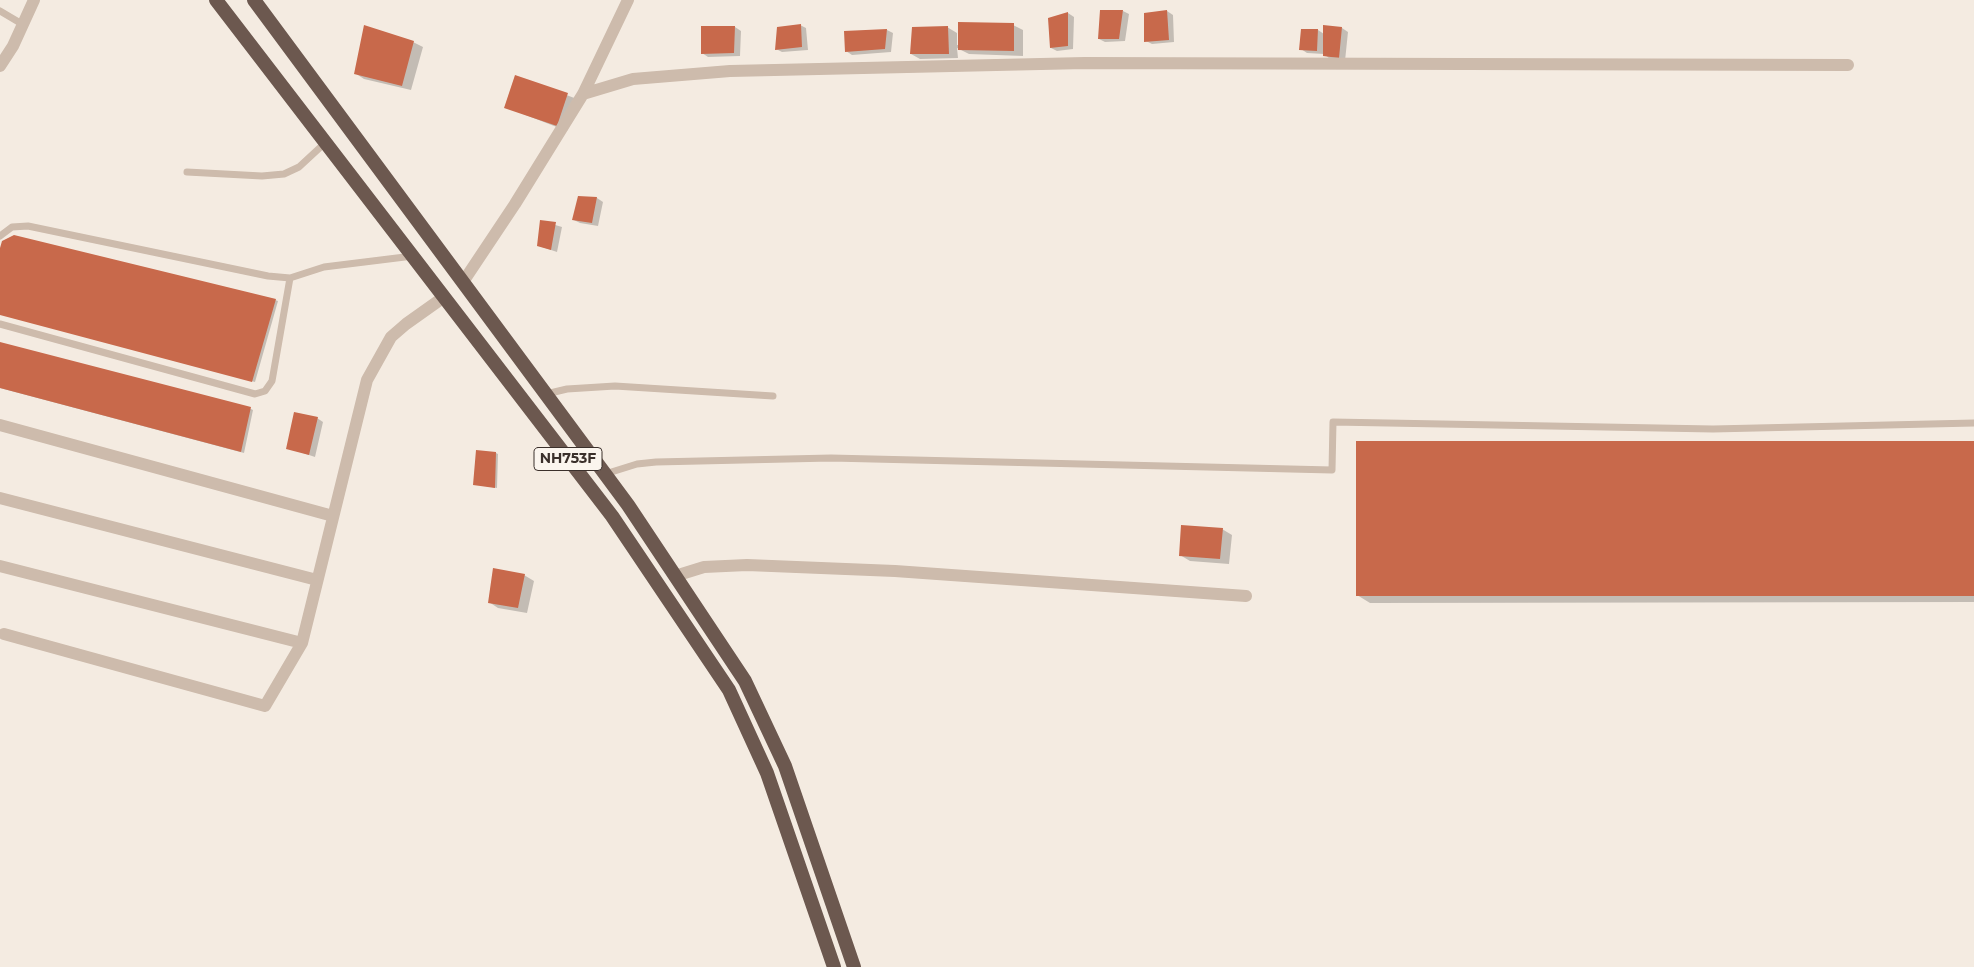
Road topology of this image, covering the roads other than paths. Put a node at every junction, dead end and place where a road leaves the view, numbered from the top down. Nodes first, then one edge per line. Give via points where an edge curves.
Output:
1 (34, 0) edge
2 (216, 0) edge
3 (254, 0) edge
4 (628, 0) edge
5 (0, 11) edge
6 (22, 24) junction
7 (1848, 64) dead end
8 (0, 66) edge
9 (583, 94) junction
10 (326, 142) junction
11 (187, 172) dead end
12 (0, 236) edge
13 (413, 256) junction
14 (290, 278) junction
15 (463, 282) junction
16 (444, 297) junction
17 (0, 324) edge
18 (546, 394) junction
19 (773, 396) dead end
20 (1974, 424) edge
21 (0, 425) edge
22 (605, 474) junction
23 (0, 498) edge
24 (333, 516) junction
25 (0, 566) edge
26 (675, 576) junction
27 (317, 580) junction
28 (1246, 596) dead end
29 (4, 634) dead end
30 (302, 643) junction
31 (834, 967) edge
32 (854, 967) edge

1 - 6 street
2 - 10 highway, NH753F
3 - 15 highway, NH753F
4 - 9 street
5 - 6 lane
6 - 8 street
7 - 9 street via 1085,63 740,70 633,79
9 - 15 street
10 - 11 lane via 299,168 284,174
10 - 13 highway, NH753F
12 - 14 lane via 12,227 28,226
13 - 14 lane via 324,267
13 - 16 highway, NH753F
14 - 17 lane via 272,381 265,391 254,394
15 - 18 highway, NH753F
16 - 24 street via 406,324 381,351 367,380
16 - 31 highway, NH753F via 612,516 728,690 767,773
18 - 19 lane via 567,389 614,386
18 - 22 highway, NH753F
20 - 22 lane via 1713,429 1333,422 1332,470 831,458 656,462
21 - 24 street
22 - 26 highway, NH753F
23 - 27 street
24 - 27 street
25 - 30 street
26 - 28 street via 704,567 747,565 895,571
26 - 32 highway, NH753F via 745,681 785,766
27 - 30 street
29 - 30 street via 265,706

